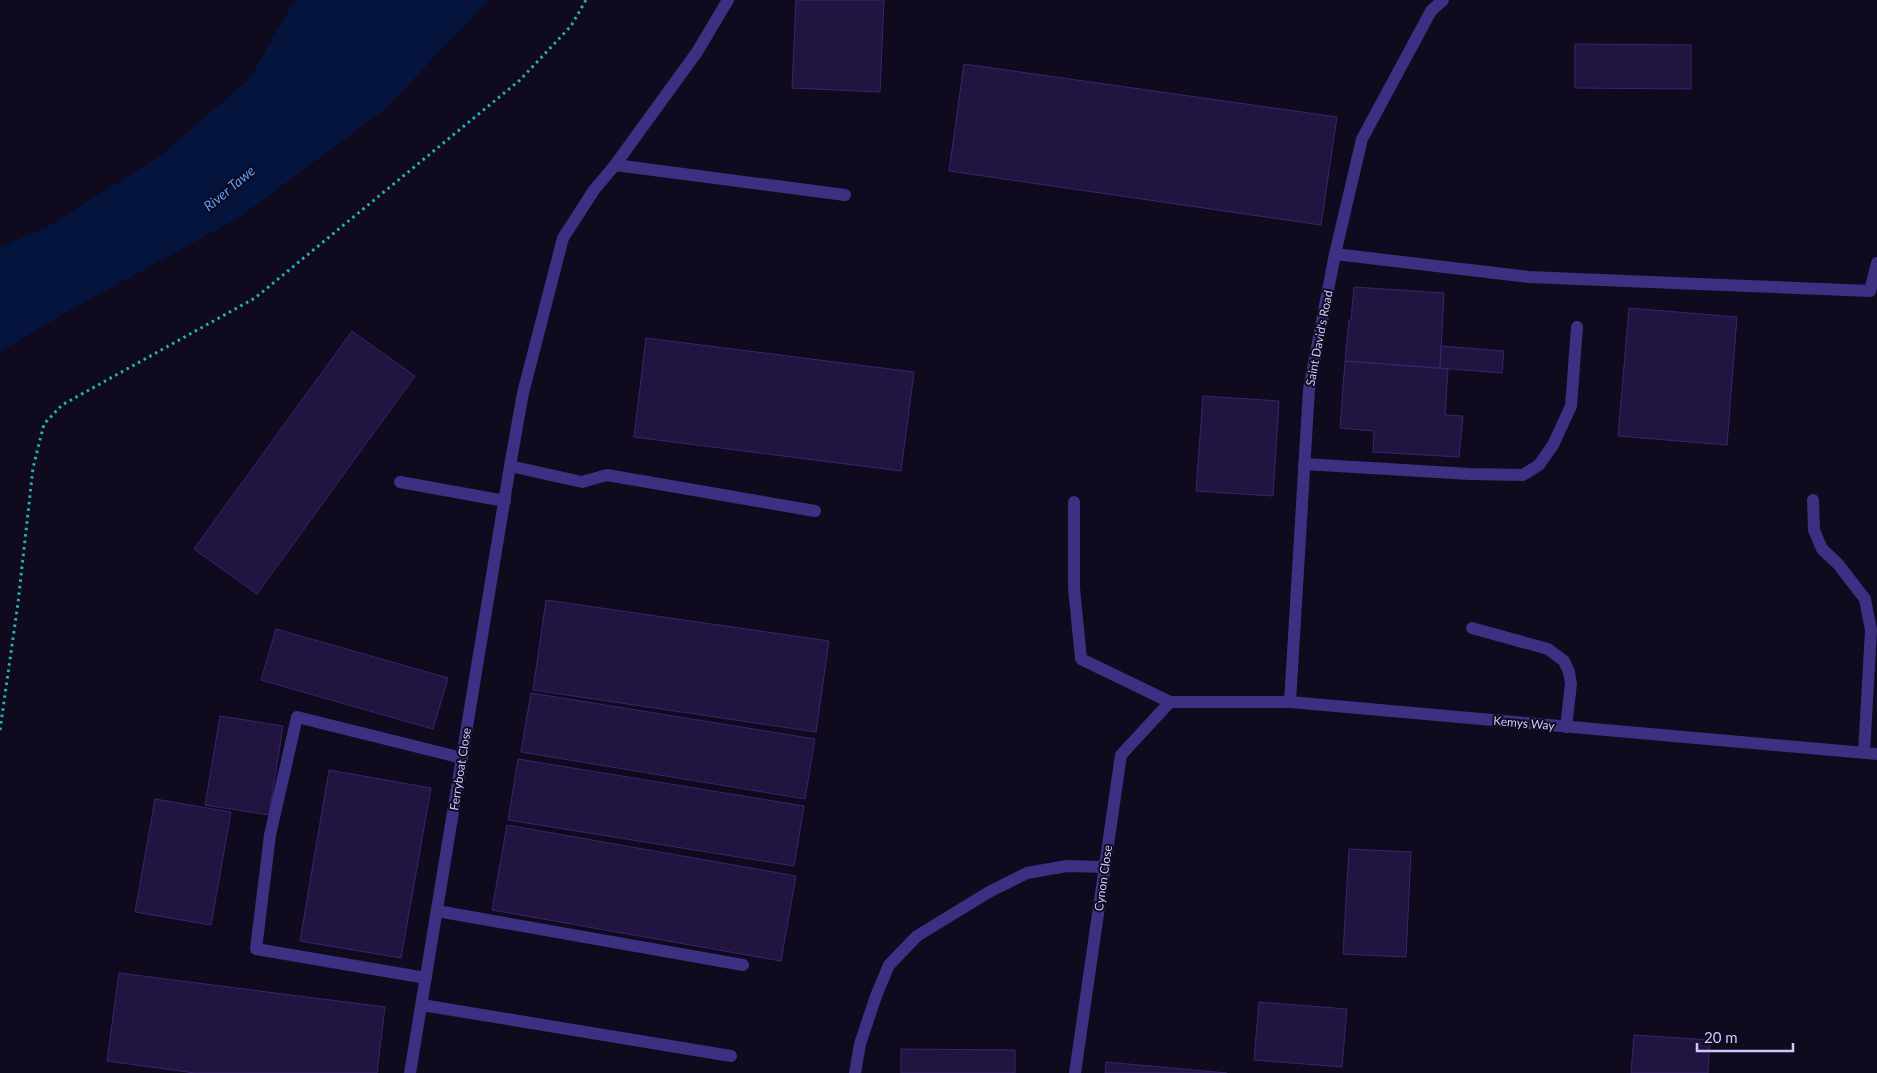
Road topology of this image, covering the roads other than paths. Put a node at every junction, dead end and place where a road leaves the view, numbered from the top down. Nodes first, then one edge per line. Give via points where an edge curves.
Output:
1 (728, 0) edge
2 (1443, 0) edge
3 (615, 165) junction
4 (845, 195) dead end
5 (1335, 254) junction
6 (1877, 263) edge
7 (1577, 327) dead end
8 (1304, 464) junction
9 (510, 466) junction
10 (400, 482) dead end
11 (1813, 500) dead end
12 (505, 501) junction
13 (1074, 502) dead end
14 (814, 511) dead end
15 (1472, 628) dead end
16 (1170, 702) junction
17 (1290, 702) junction
18 (1566, 727) junction
19 (1871, 754) edge
20 (462, 758) junction
21 (1105, 867) junction
22 (437, 911) junction
23 (744, 965) dead end
24 (426, 978) junction
25 (422, 1005) junction
26 (731, 1056) dead end
27 (410, 1073) edge
28 (854, 1073) edge
29 (1075, 1073) edge

1 - 3 street, Ferryboat Close via 697,52
2 - 5 street, Saint David's Road via 1431,11 1362,139
3 - 4 street
3 - 9 street, Ferryboat Close via 594,190 563,238 523,393
5 - 6 street via 1529,277 1870,291
5 - 8 street, Saint David's Road via 1309,389
7 - 8 street via 1571,406 1553,445 1539,465 1523,475
8 - 17 street, Saint David's Road
9 - 12 street, Ferryboat Close
9 - 14 street via 582,482 607,475
10 - 12 street
11 - 19 street via 1814,530 1822,549 1865,598 1871,630
12 - 20 street, Ferryboat Close
13 - 16 street via 1074,588 1081,659
15 - 18 street via 1548,650 1564,661 1571,684
16 - 17 street, Kemys Way
16 - 21 street, Cynon Close via 1121,755
17 - 18 street, Kemys Way
18 - 19 street, Kemys Way
20 - 22 street, Ferryboat Close
20 - 24 street via 297,716 270,834 256,949
21 - 28 street via 1067,866 1027,873 917,936 889,966 860,1044
21 - 29 street, Cynon Close
22 - 23 street
22 - 24 street, Ferryboat Close
24 - 25 street, Ferryboat Close
25 - 26 street
25 - 27 street, Ferryboat Close

